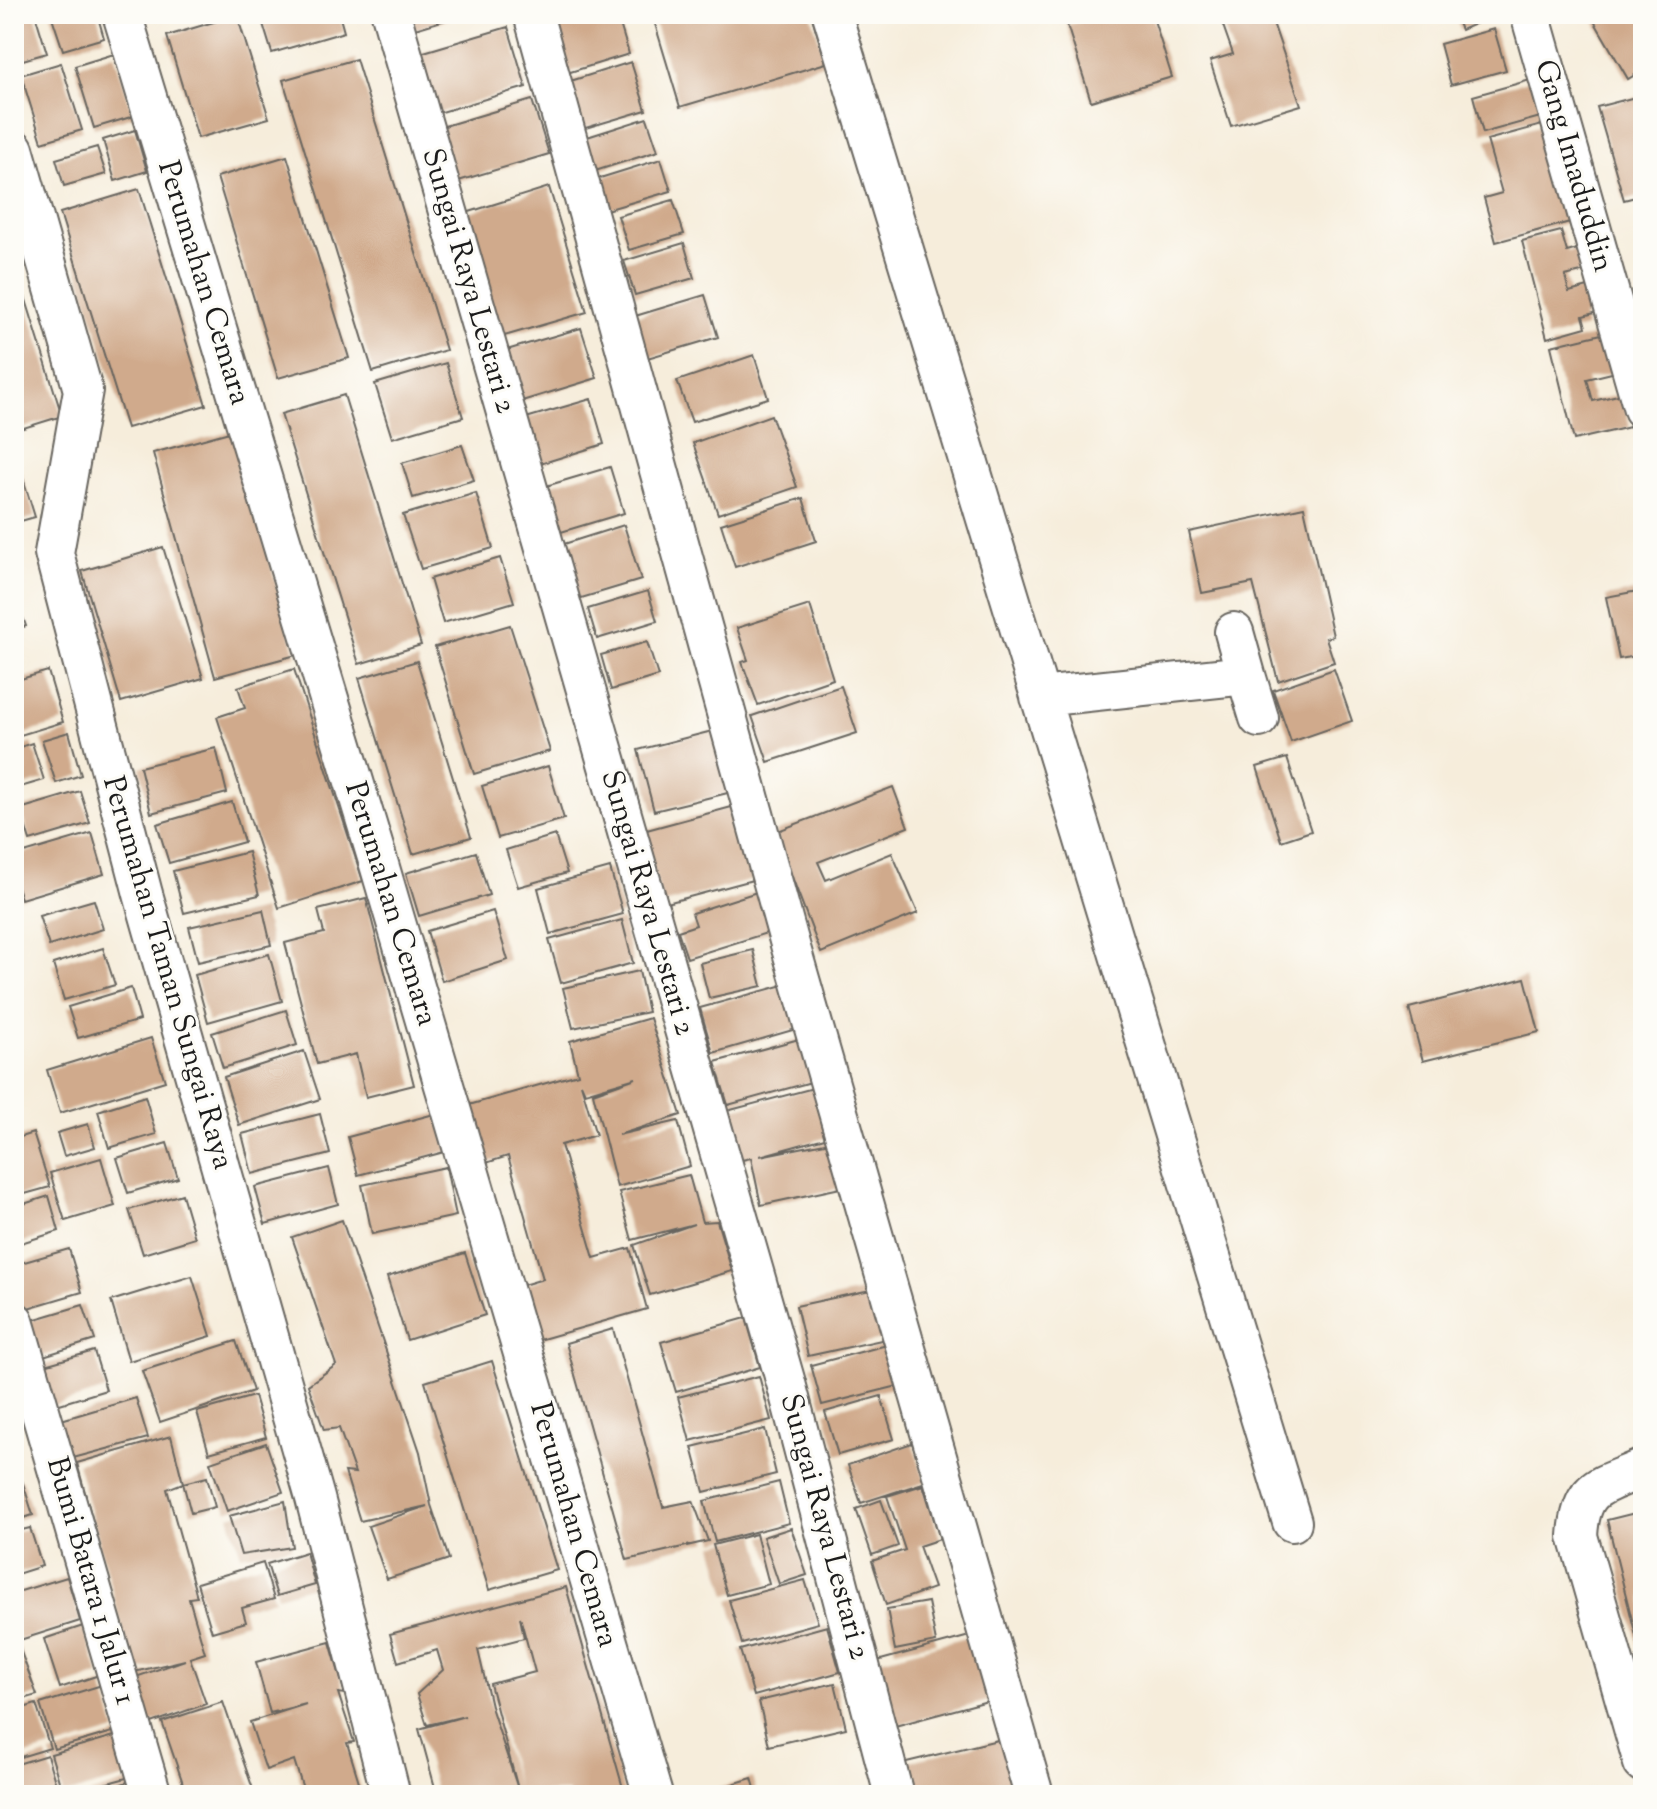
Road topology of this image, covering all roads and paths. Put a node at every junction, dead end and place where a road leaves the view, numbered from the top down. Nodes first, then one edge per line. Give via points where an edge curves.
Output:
1 (122, 14) edge
2 (391, 14) edge
3 (533, 14) edge
4 (832, 14) edge
5 (1530, 14) edge
6 (14, 149) edge
7 (1642, 404) edge
8 (1234, 632) dead end
9 (1246, 675) junction
10 (1040, 697) junction
11 (1259, 718) dead end
12 (14, 1321) edge
13 (1643, 1468) edge
14 (1292, 1522) dead end
15 (1643, 1763) edge
16 (152, 1795) edge
17 (391, 1795) edge
18 (653, 1795) edge
19 (894, 1795) edge
20 (1034, 1795) edge

1 - 18 street, Perumahan Cemara
2 - 19 street, Sungai Raya Lestari 2 via 786,1383
3 - 20 street via 791,948
4 - 10 street
5 - 7 street, Gang Imaduddin
6 - 17 street, Perumahan Taman Sungai Raya via 83,390 54,553 143,894 315,1498
8 - 9 street
9 - 10 street
9 - 11 street
10 - 14 street
12 - 16 street, Bumi Batara 1 Jalur 1
13 - 15 street via 1590,1492 1580,1512 1578,1536

